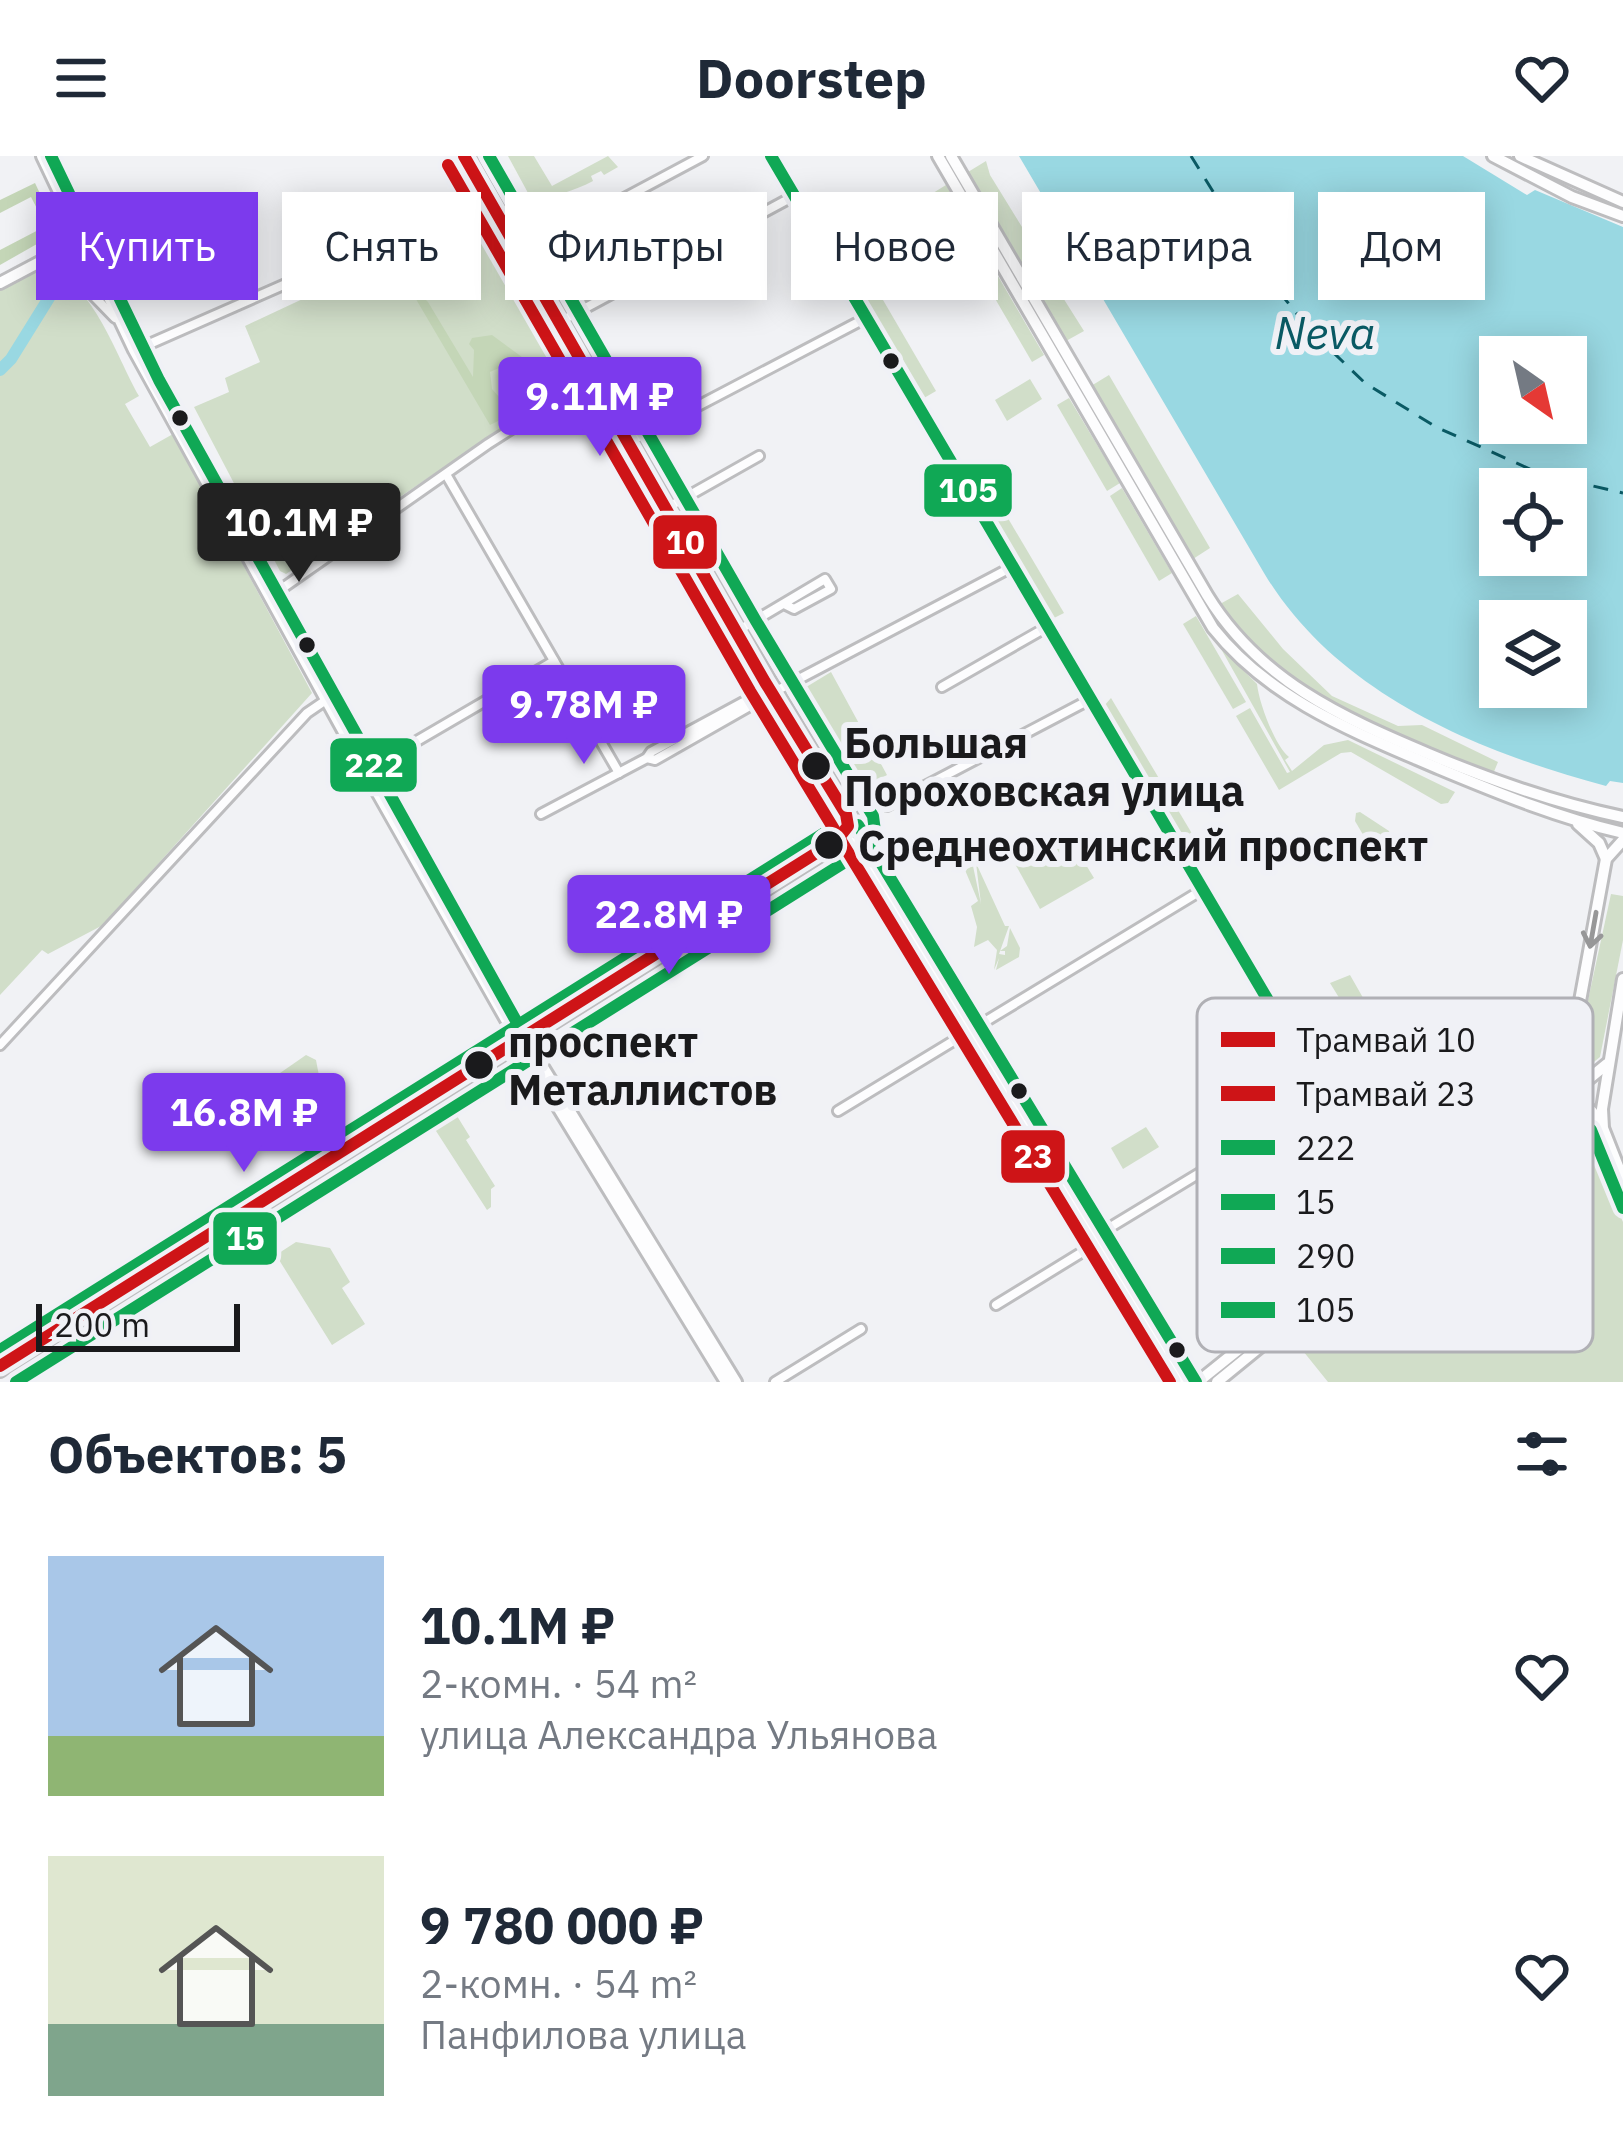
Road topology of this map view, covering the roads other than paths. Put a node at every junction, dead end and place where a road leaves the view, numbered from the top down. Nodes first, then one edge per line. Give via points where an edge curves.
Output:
1 (46, 156) edge
2 (454, 156) edge
3 (468, 156) edge
4 (703, 156) edge
5 (771, 156) edge
6 (938, 156) edge
7 (951, 156) edge
8 (1493, 156) edge
9 (1520, 156) edge
10 (63, 192) edge
11 (636, 192) edge
12 (792, 192) edge
13 (483, 197) junction
14 (791, 198) edge
15 (1623, 202) edge
16 (1623, 216) edge
17 (505, 236) edge
18 (36, 263) edge
19 (0, 283) edge
20 (98, 300) edge
21 (111, 300) edge
22 (115, 300) edge
23 (541, 300) edge
24 (855, 300) edge
25 (866, 318) junction
26 (121, 324) junction
27 (555, 324) junction
28 (138, 349) junction
29 (588, 380) junction
30 (625, 444) junction
31 (759, 456) dead end
32 (447, 476) junction
33 (663, 510) junction
34 (1012, 567) junction
35 (273, 595) junction
36 (786, 605) junction
37 (1047, 627) junction
38 (735, 633) junction
39 (554, 661) junction
40 (942, 686) dead end
41 (768, 694) junction
42 (330, 698) junction
43 (1089, 700) junction
44 (369, 768) junction
45 (619, 773) junction
46 (887, 806) dead end
47 (1598, 812) junction
48 (542, 814) dead end
49 (1623, 817) edge
50 (1576, 822) junction
51 (858, 825) junction
52 (847, 831) junction
53 (1623, 833) edge
54 (1606, 860) junction
55 (1202, 890) junction
56 (1623, 979) edge
57 (1266, 998) edge
58 (1581, 998) edge
59 (972, 1028) junction
60 (520, 1036) junction
61 (0, 1045) edge
62 (1607, 1064) junction
63 (1593, 1076) edge
64 (838, 1111) dead end
65 (1593, 1121) edge
66 (1593, 1128) edge
67 (1597, 1128) junction
68 (1197, 1177) edge
69 (1623, 1179) edge
70 (1623, 1208) edge
71 (1100, 1237) junction
72 (996, 1305) dead end
73 (861, 1329) dead end
74 (1236, 1352) edge
75 (1252, 1352) edge
76 (0, 1356) edge
77 (0, 1371) edge
78 (726, 1382) edge
79 (736, 1382) edge
80 (775, 1382) edge
81 (1180, 1382) edge
82 (1197, 1382) edge
83 (1217, 1382) edge

1 - 10 main road
2 - 13 main road
3 - 13 main road
4 - 11 street
5 - 12 main road
6 - 50 main road via 1224,641 1278,689 1347,730
7 - 47 main road via 1207,595 1250,651 1310,700 1351,721 1539,798
8 - 16 main road
9 - 15 main road
13 - 17 main road
13 - 28 street
14 - 27 street
18 - 19 main road
20 - 26 street
21 - 26 main road
22 - 28 main road
23 - 27 main road
24 - 25 main road
25 - 30 street
25 - 34 main road
26 - 28 main road
27 - 29 main road
28 - 35 main road
29 - 30 main road
29 - 32 street
30 - 33 main road
31 - 33 street
32 - 35 street
32 - 39 street
33 - 38 main road
34 - 37 main road
34 - 41 street
35 - 42 main road
36 - 36 street via 825,579 831,589 794,609
36 - 38 street
37 - 40 street
37 - 43 main road
38 - 41 main road
39 - 44 street
39 - 45 street
41 - 45 street
41 - 51 main road
41 - 52 main road
42 - 44 main road
42 - 61 street
43 - 46 street
43 - 55 main road
44 - 60 main road
45 - 48 street
47 - 49 main road
47 - 53 main road
50 - 53 main road
50 - 54 main road
51 - 52 main road
51 - 59 main road
52 - 59 main road
52 - 60 main road
53 - 54 main road
54 -> 58 main road
55 - 57 main road
55 - 59 street
56 - 62 main road
59 - 64 street
59 - 71 main road
60 - 76 main road
60 - 77 main road
60 - 78 main road
60 - 79 main road
62 - 63 main road
62 - 67 main road
65 - 67 main road
66 - 67 main road
67 - 69 main road
67 - 70 main road
68 - 71 street
71 - 72 street
71 - 81 main road
71 - 82 main road
73 - 80 street
74 - 82 main road
75 - 83 main road

